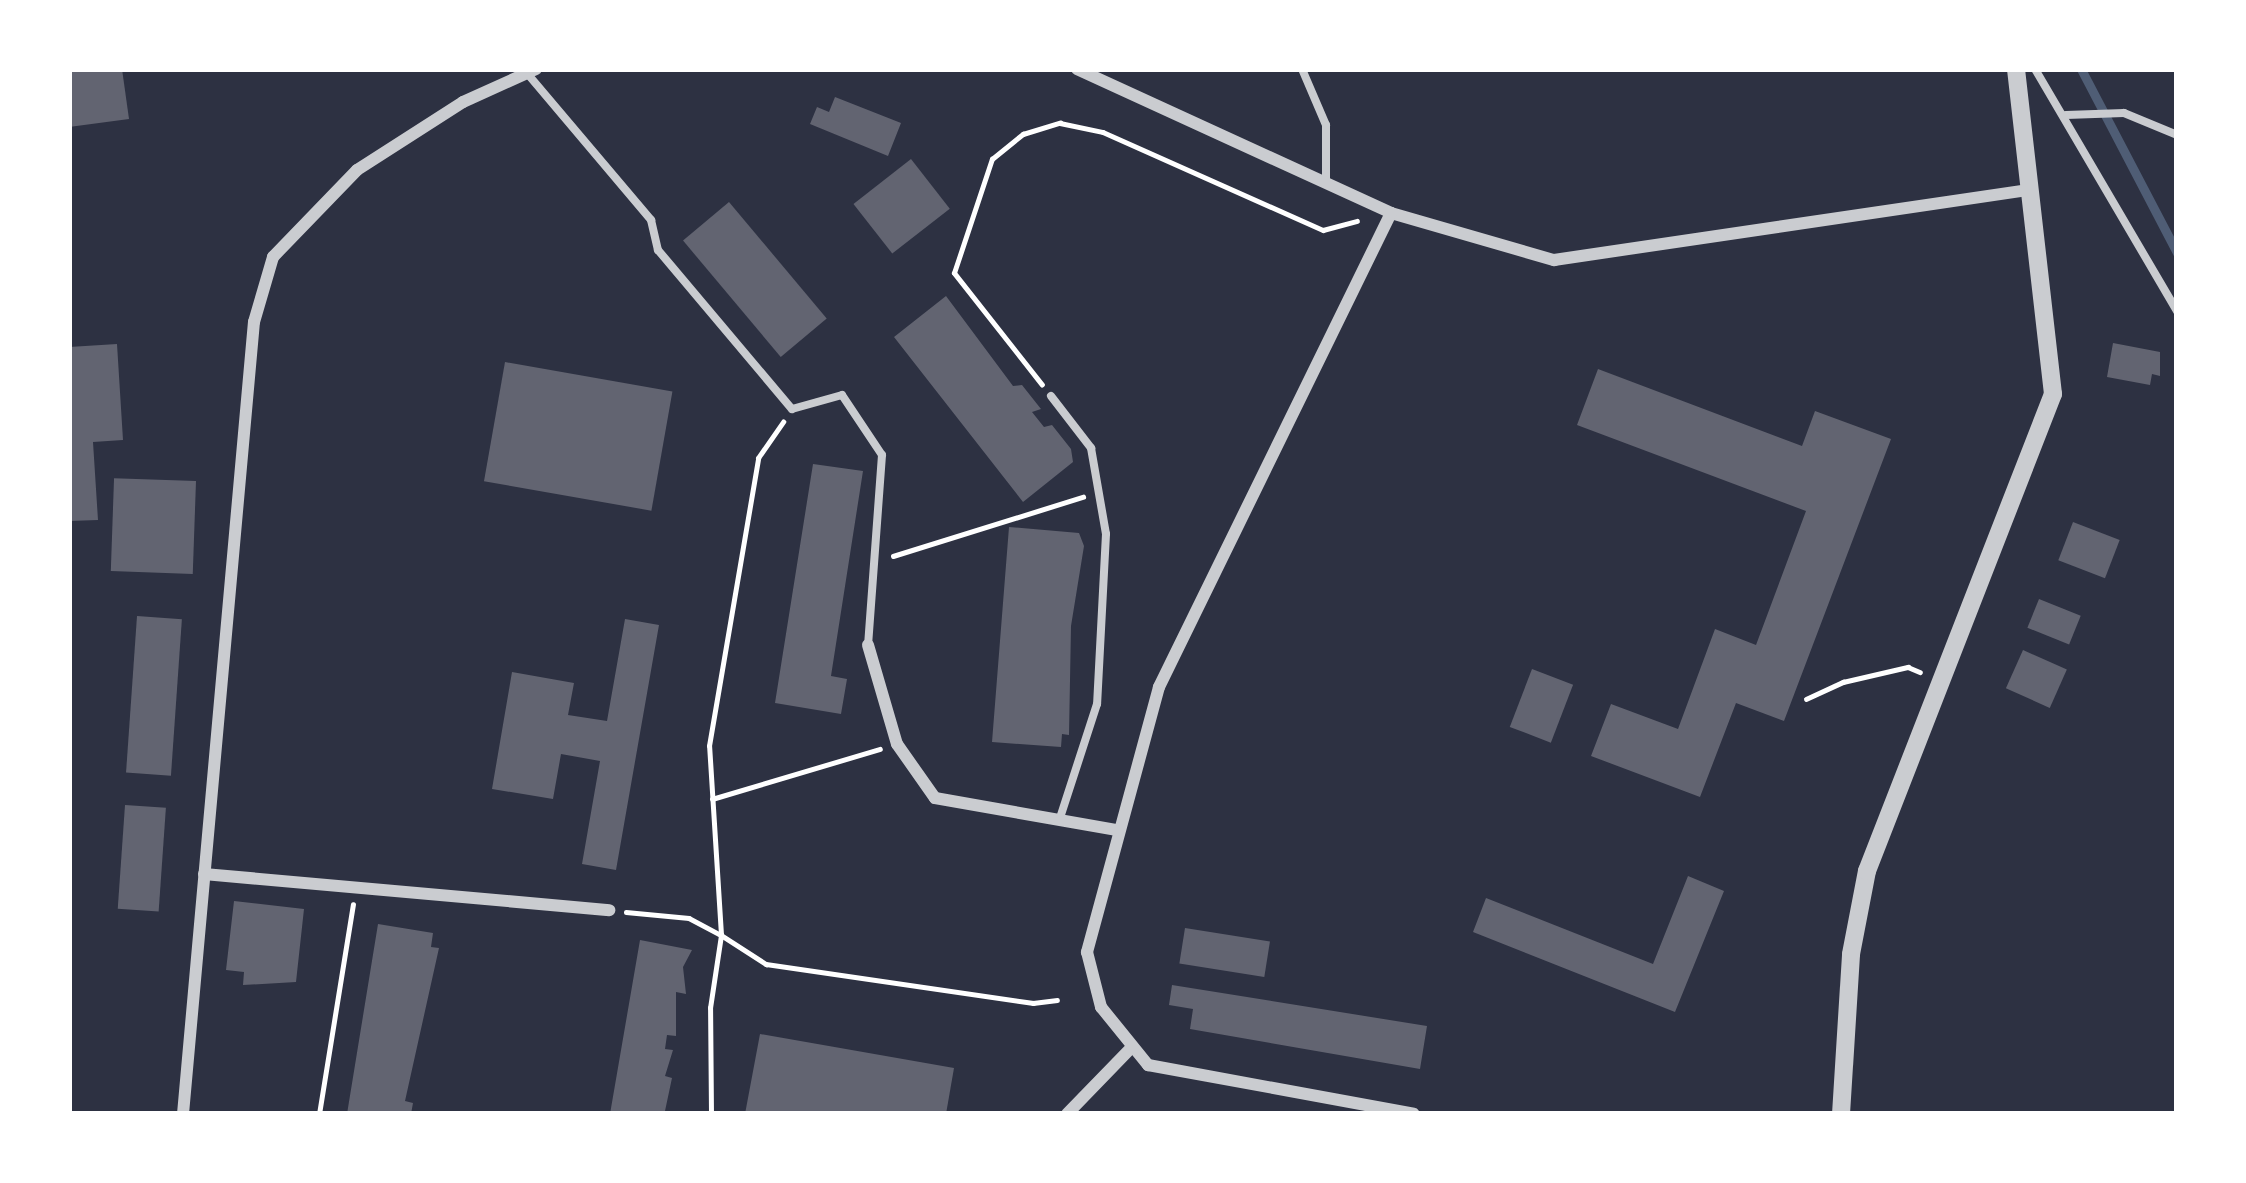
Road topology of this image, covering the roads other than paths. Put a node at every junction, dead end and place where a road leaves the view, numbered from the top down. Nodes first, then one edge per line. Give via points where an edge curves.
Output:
1 (1077, 69) edge
2 (1302, 69) edge
3 (2016, 69) edge
4 (2035, 69) edge
5 (531, 70) edge
6 (2066, 115) junction
7 (2177, 135) edge
8 (1326, 182) junction
9 (2029, 190) junction
10 (1391, 213) junction
11 (2177, 311) edge
12 (1051, 396) road end
13 (868, 646) joint
14 (1060, 818) junction
15 (1117, 830) junction
16 (204, 874) junction
17 (609, 910) road end
18 (1129, 1050) junction
19 (183, 1114) edge
20 (1067, 1114) edge
21 (1414, 1114) edge
22 (1841, 1114) edge

1 - 8 street
2 - 8 lane via 1326,124
3 - 9 street
4 - 6 lane
5 - 13 lane via 651,220 658,250 792,409 842,395 882,455
5 - 16 street via 357,170 273,257 254,322
6 - 7 lane via 2124,113
6 - 11 lane
8 - 10 street
9 - 10 street via 1554,260
9 - 22 street via 2053,394 1868,871 1851,954
10 - 15 street via 1159,687
12 - 14 lane via 1090,448 1106,534 1096,704
13 - 14 street via 897,744 935,798
14 - 15 street
15 - 18 street via 1087,952 1101,1006
16 - 17 street
16 - 19 street
18 - 20 street
18 - 21 street via 1148,1065

